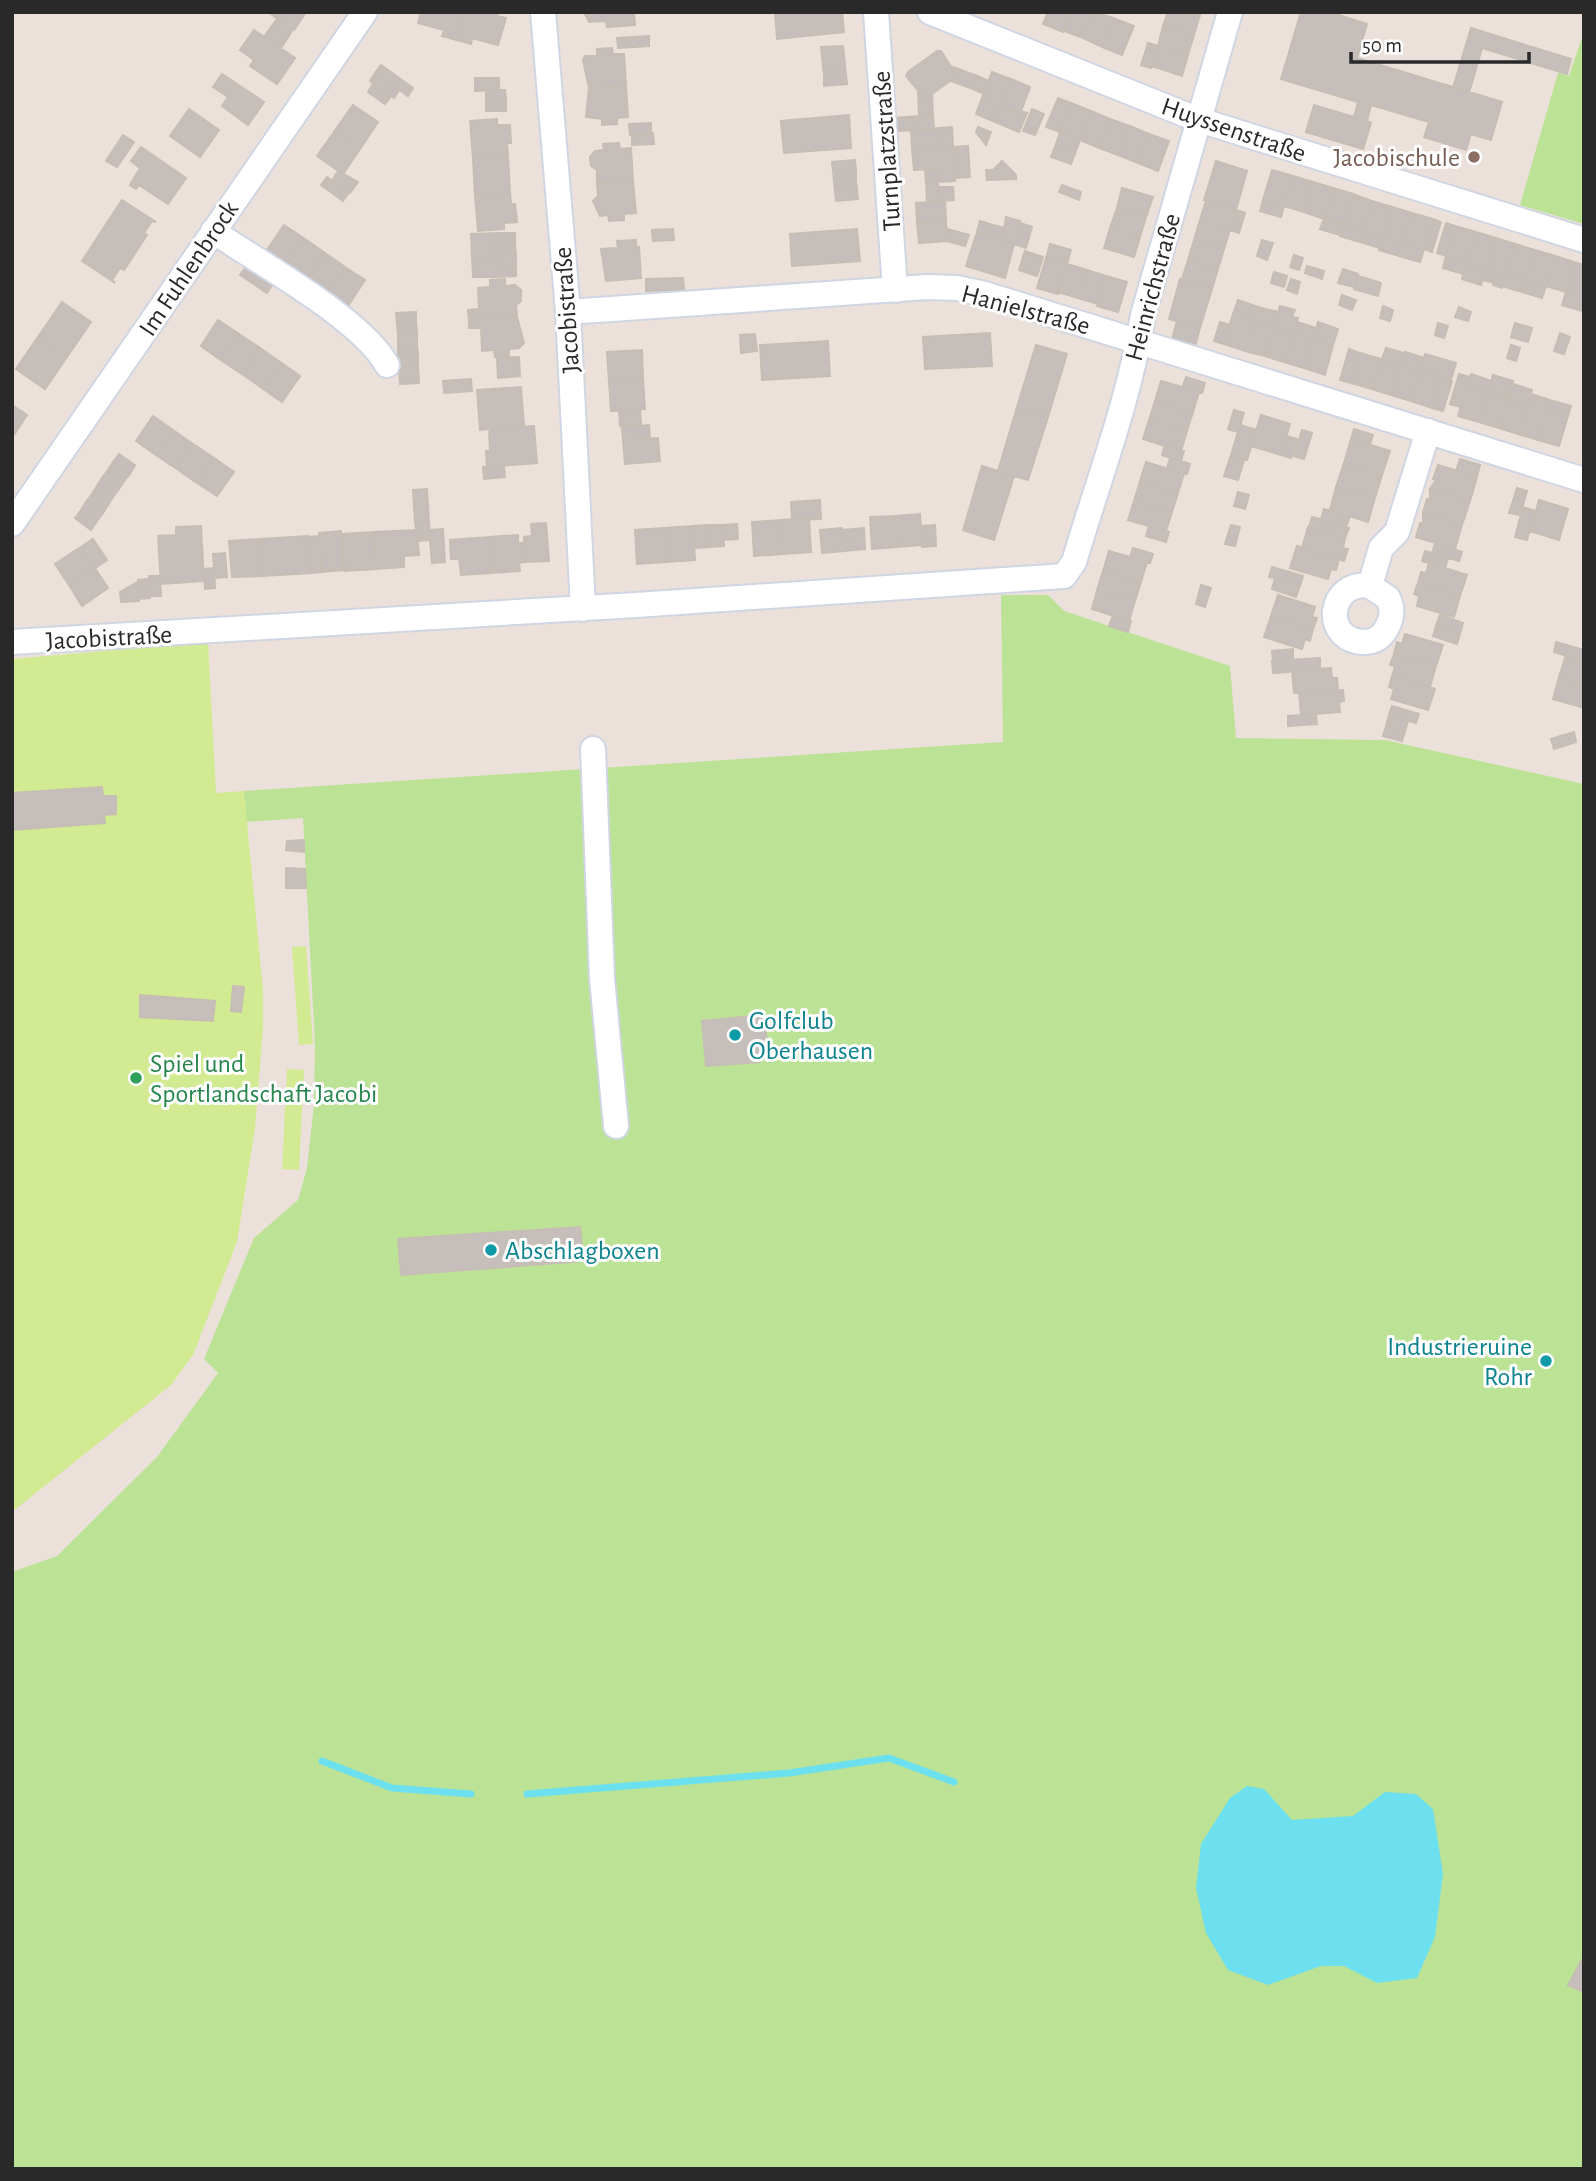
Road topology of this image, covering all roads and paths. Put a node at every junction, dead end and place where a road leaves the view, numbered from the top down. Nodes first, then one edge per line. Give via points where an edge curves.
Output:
1 (365, 12) edge
2 (543, 12) edge
3 (876, 12) edge
4 (930, 12) edge
5 (1230, 12) edge
6 (1199, 120) junction
7 (213, 231) junction
8 (1584, 240) edge
9 (895, 290) junction
10 (568, 312) junction
11 (1139, 342) junction
12 (387, 365) dead end
13 (1428, 431) junction
14 (1584, 480) edge
15 (12, 524) edge
16 (1074, 562) joint
17 (1370, 586) dead end
18 (583, 609) junction
19 (12, 642) edge
20 (593, 749) dead end
21 (616, 1126) dead end

1 - 7 street, Im Fuhlenbrock
2 - 10 street, Jacobistraße
3 - 9 street, Turnplatzstraße
4 - 6 street, Huyssenstraße
5 - 6 street, Heinrichstraße
6 - 8 street, Huyssenstraße
6 - 11 street, Heinrichstraße
7 - 12 street via 349,323 377,347
7 - 15 street, Im Fuhlenbrock
9 - 10 street, Hanielstraße
9 - 11 street, Hanielstraße via 966,290
10 - 18 street, Jacobistraße
11 - 13 street, Hanielstraße
11 - 16 street, Heinrichstraße
13 - 14 street, Hanielstraße
13 - 17 street via 1397,532 1381,548
16 - 18 street, Jacobistraße via 1071,570 1058,578
18 - 19 street, Jacobistraße
20 - 21 street via 602,978

